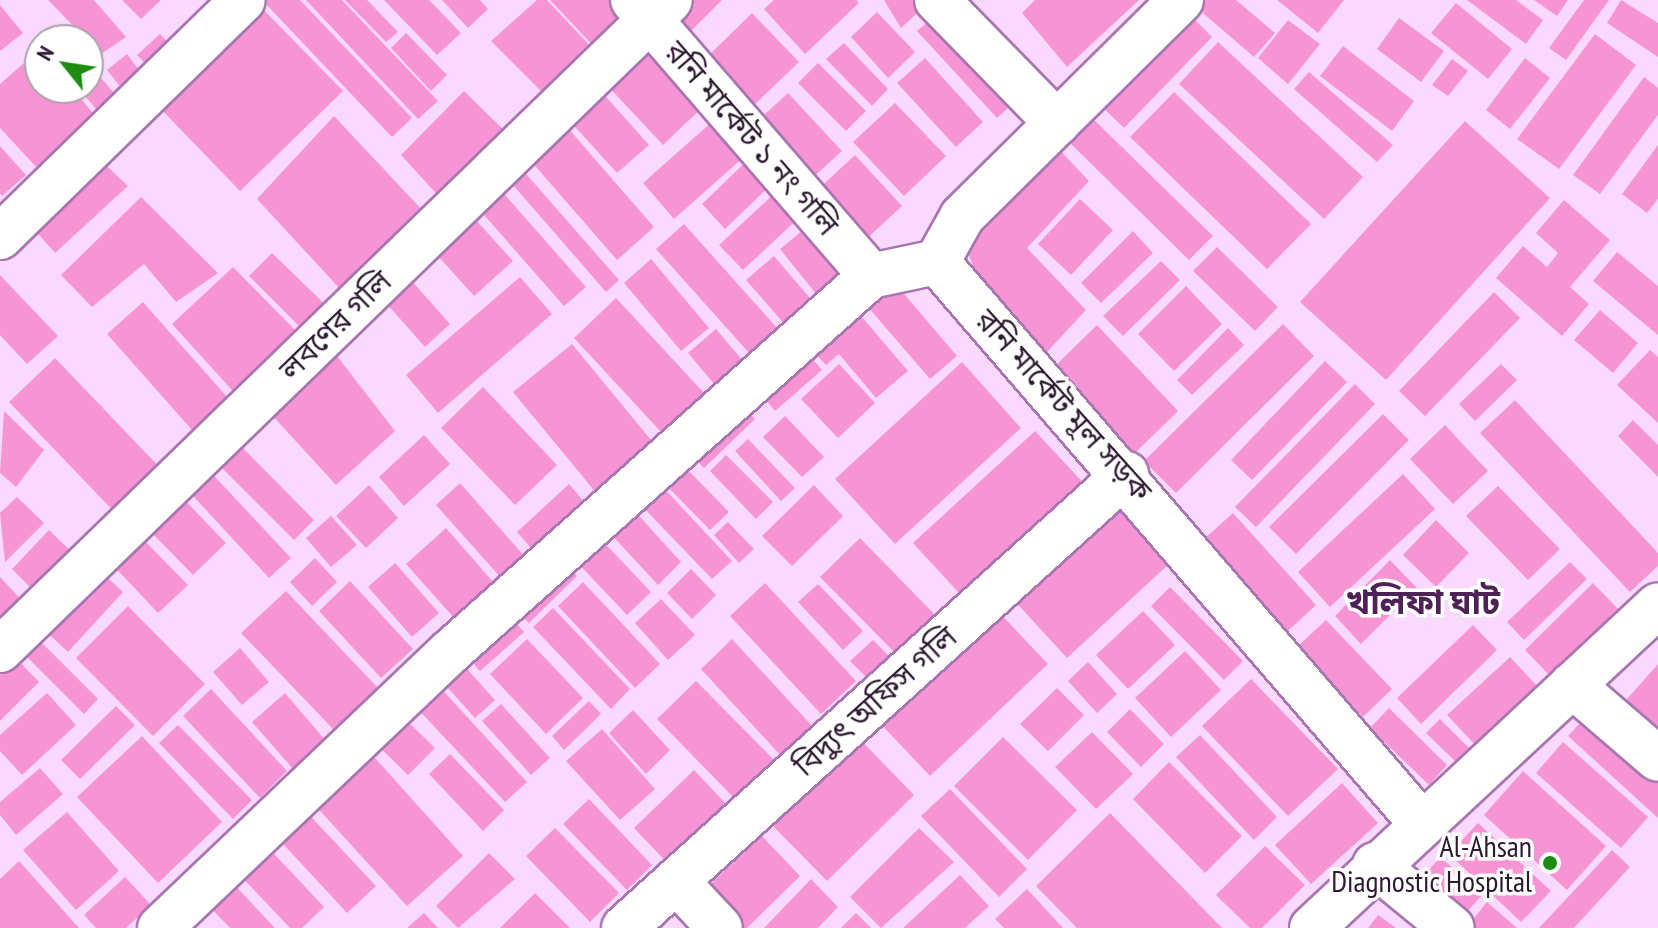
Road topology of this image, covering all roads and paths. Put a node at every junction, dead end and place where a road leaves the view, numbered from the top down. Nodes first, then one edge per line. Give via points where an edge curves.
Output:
1 (243, 0) edge
2 (937, 0) edge
3 (1181, 0) edge
4 (651, 7) edge
5 (1057, 123) junction
6 (0, 237) edge
7 (937, 262) junction
8 (871, 276) junction
9 (1126, 474) junction
10 (1658, 605) edge
11 (4, 638) edge
12 (1572, 685) junction
13 (1658, 759) edge
14 (1422, 824) junction
15 (1375, 865) junction
16 (676, 881) junction
17 (160, 928) edge
18 (624, 928) edge
19 (720, 928) edge
20 (1312, 928) edge
21 (1452, 928) edge

1 - 6 street
2 - 5 street
3 - 5 street
4 - 8 street, রনি মার্কেট ১ নং গলি
4 - 11 street, লবণের গলি
5 - 7 street via 962,217
7 - 8 street
7 - 9 street, রনি মার্কেট মূল সড়ক
8 - 17 street via 450,652
9 - 14 street, রনি মার্কেট মূল সড়ক
9 - 16 street, বিদ্যুৎ অফিস গলি
10 - 12 street
12 - 13 street
12 - 14 street
14 - 15 street
15 - 20 street
15 - 21 street
16 - 18 street, বিদ্যুৎ অফিস গলি
16 - 19 street

